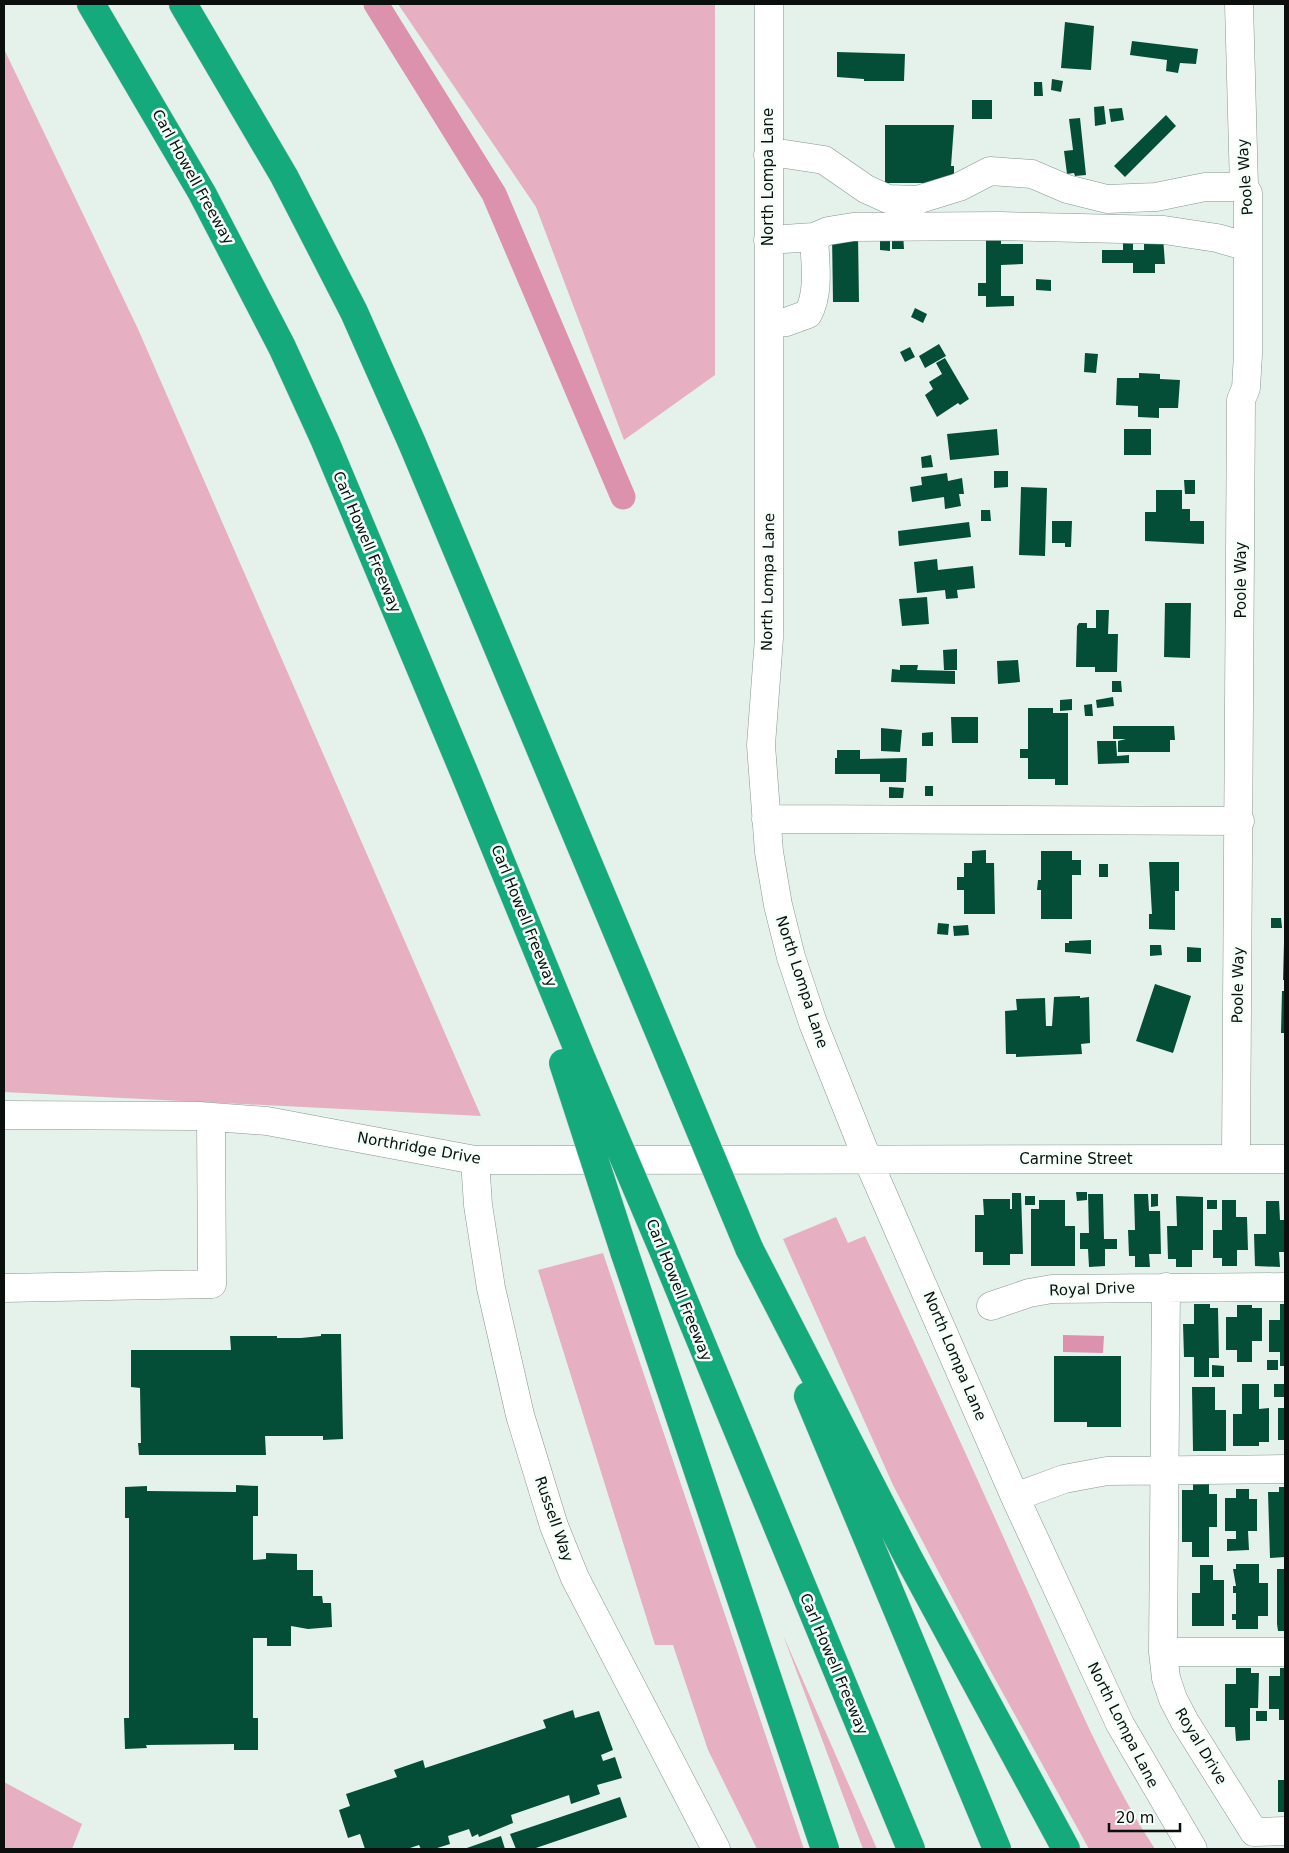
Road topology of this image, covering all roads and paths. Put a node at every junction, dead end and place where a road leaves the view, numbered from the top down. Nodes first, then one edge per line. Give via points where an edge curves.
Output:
1 (91, 4) edge
2 (183, 4) edge
3 (769, 4) edge
4 (1239, 4) edge
5 (768, 155) junction
6 (1244, 187) junction
7 (814, 237) junction
8 (768, 240) junction
9 (1248, 246) junction
10 (769, 324) junction
11 (766, 819) junction
12 (1240, 821) junction
13 (573, 1062) junction
14 (4, 1115) edge
15 (211, 1117) junction
16 (867, 1158) junction
17 (1236, 1159) junction
18 (1285, 1159) edge
19 (475, 1160) junction
20 (749, 1248) junction
21 (1166, 1287) junction
22 (1285, 1287) edge
23 (4, 1288) edge
24 (991, 1306) dead end
25 (1164, 1469) junction
26 (1285, 1469) edge
27 (1015, 1497) junction
28 (1162, 1652) junction
29 (1285, 1652) edge
30 (1285, 1831) edge
31 (716, 1849) edge
32 (825, 1849) edge
33 (911, 1849) edge
34 (997, 1849) edge
35 (1066, 1849) edge
36 (1193, 1849) edge

1 - 13 highway, Carl Howell Freeway via 202,193 286,355 329,450 553,986
2 - 20 highway, bridge via 298,201 354,312 416,452
3 - 5 street, North Lompa Lane
4 - 6 street, Poole Way
5 - 6 street via 785,154 824,160 866,189 888,199 917,200 959,187 990,171 1032,174 1068,189 1107,199 1156,197 1205,187
5 - 8 street, North Lompa Lane
6 - 9 street, Poole Way via 1248,192
7 - 8 street
7 - 9 street via 853,227 1000,226 1164,230
7 - 10 street via 812,307 808,314
8 - 10 street, North Lompa Lane
9 - 12 street, Poole Way via 1248,354 1246,388 1241,400
10 - 11 street, North Lompa Lane via 769,638 761,745
11 - 12 street
11 - 16 street, North Lompa Lane via 778,905 792,957 813,1024
12 - 17 street, Poole Way
13 - 32 highway, bridge via 624,1251
13 - 33 highway, Carl Howell Freeway, bridge via 663,1250
14 - 15 street, Northridge Drive
15 - 19 street, Northridge Drive via 267,1121
15 - 23 street via 212,1284
16 - 17 street, Carmine Street
16 - 19 street, Northridge Drive
16 - 27 street, North Lompa Lane
17 - 18 street, Carmine Street
19 - 31 street, Russell Way via 478,1205 491,1288 520,1415 554,1526 575,1578
20 - 34 highway
20 - 35 highway via 913,1565
21 - 22 street, Royal Drive
21 - 24 street, Royal Drive via 1052,1289
21 - 25 street, Royal Drive
25 - 26 street
25 - 27 street via 1093,1473 1064,1479
25 - 28 street, Royal Drive
27 - 36 street, North Lompa Lane via 1120,1724
28 - 29 street
28 - 30 street, Royal Drive via 1173,1699 1254,1832

